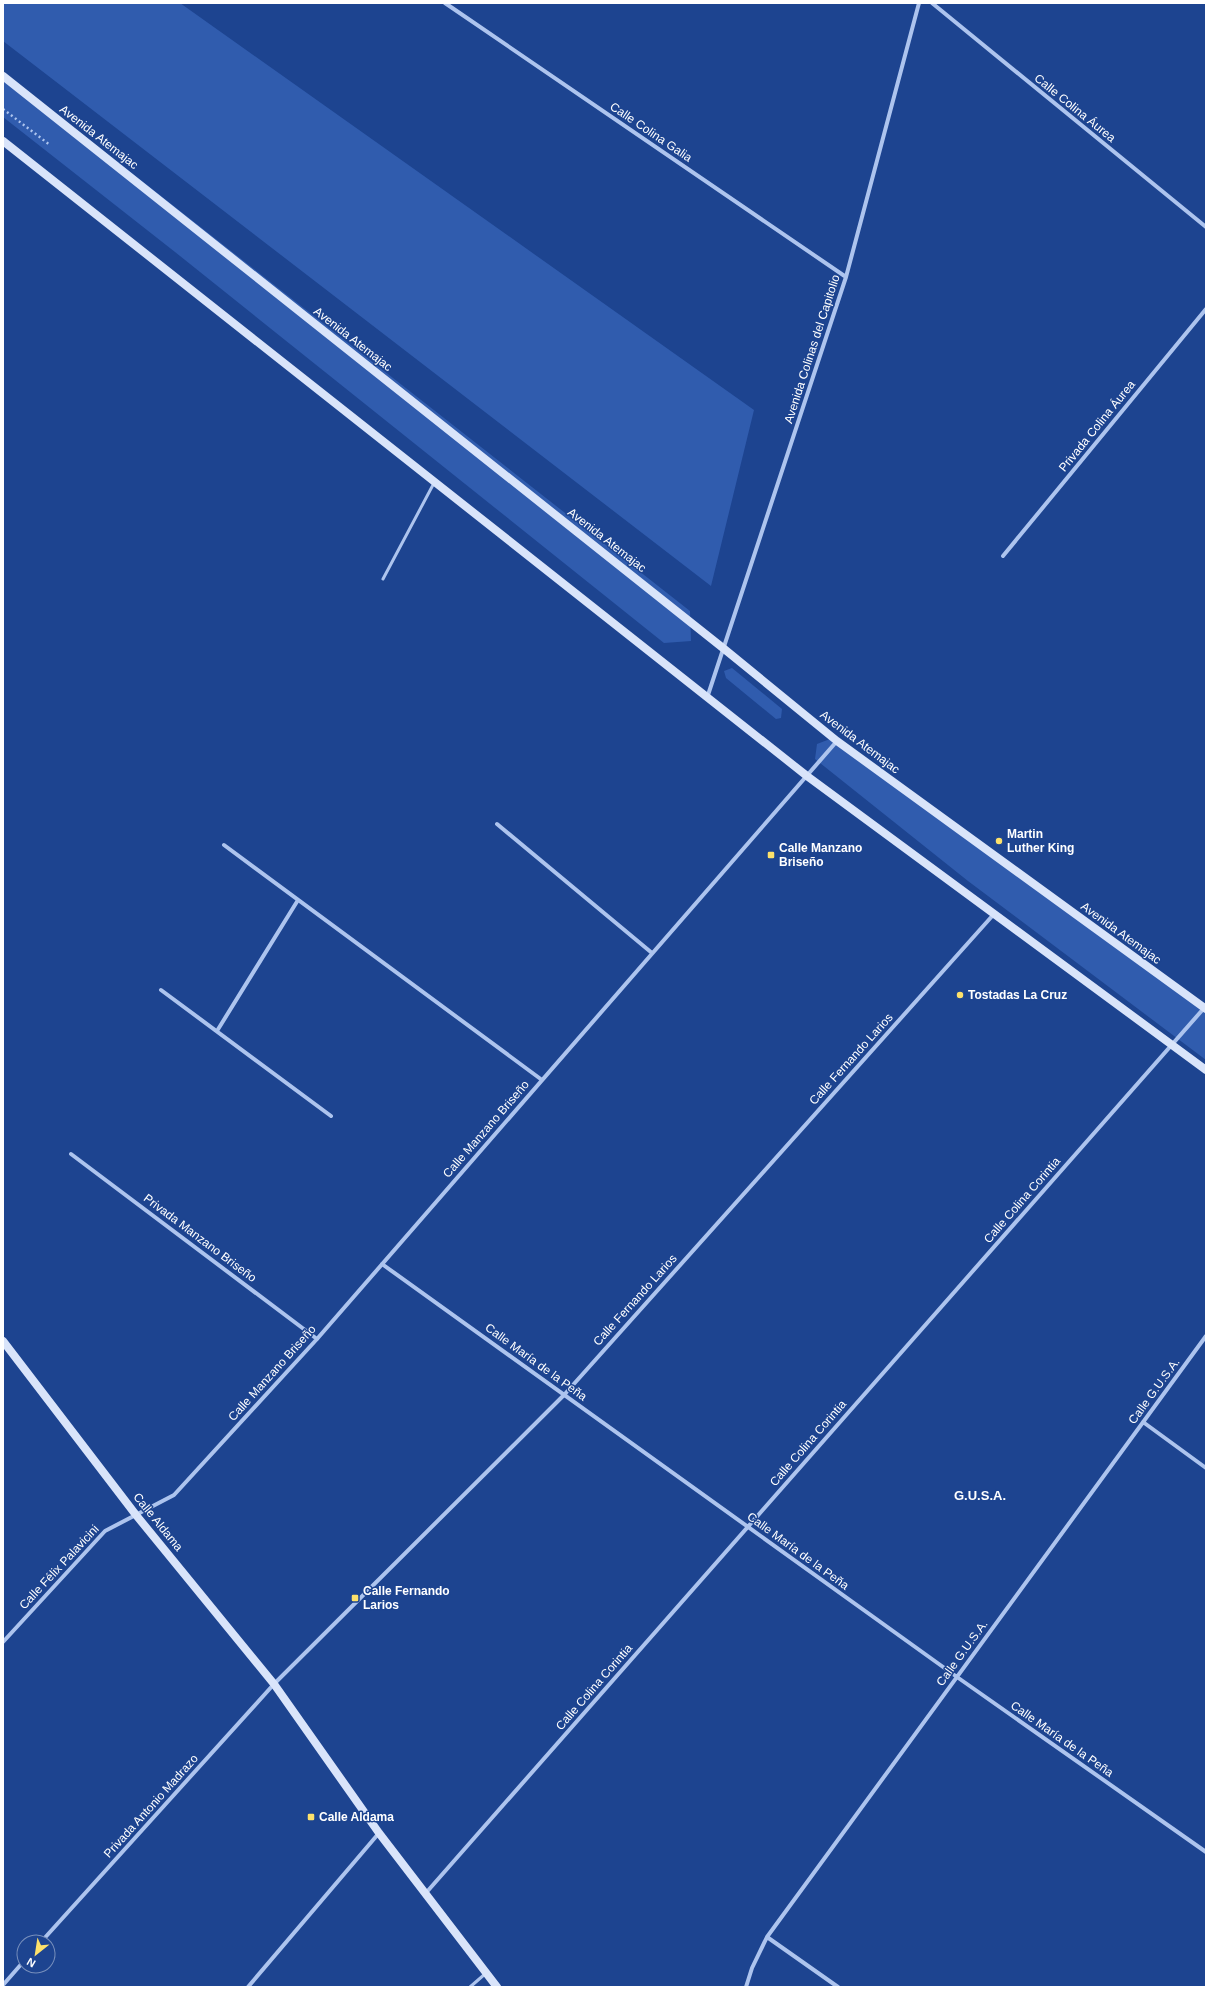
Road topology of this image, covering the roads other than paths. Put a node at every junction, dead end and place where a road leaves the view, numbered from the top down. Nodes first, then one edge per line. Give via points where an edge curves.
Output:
1 (445, 3) edge
2 (919, 3) edge
3 (932, 3) edge
4 (3, 76) edge
5 (3, 140) edge
6 (1206, 228) edge
7 (846, 277) junction
8 (1206, 309) edge
9 (434, 482) junction
10 (1003, 556) dead end
11 (383, 579) dead end
12 (723, 648) junction
13 (707, 698) junction
14 (837, 741) junction
15 (806, 776) junction
16 (497, 824) dead end
17 (224, 845) dead end
18 (298, 900) junction
19 (994, 914) junction
20 (652, 953) junction
21 (161, 990) dead end
22 (1205, 1008) edge
23 (217, 1031) junction
24 (1172, 1045) junction
25 (1206, 1070) edge
26 (542, 1080) junction
27 (331, 1116) dead end
28 (71, 1154) dead end
29 (382, 1264) junction
30 (1206, 1336) edge
31 (317, 1339) junction
32 (3, 1341) edge
33 (564, 1395) junction
34 (1143, 1422) junction
35 (1206, 1468) edge
36 (136, 1515) junction
37 (747, 1527) junction
38 (3, 1642) edge
39 (957, 1677) junction
40 (274, 1684) junction
41 (378, 1833) junction
42 (1206, 1852) edge
43 (425, 1894) junction
44 (49, 1934) edge
45 (767, 1937) junction
46 (16, 1970) edge
47 (486, 1973) junction
48 (3, 1985) edge
49 (248, 1987) edge
50 (470, 1987) edge
51 (497, 1987) edge
52 (746, 1987) edge
53 (838, 1987) edge

1 - 7 street, Calle Colina Galia
2 - 7 street, Avenida Colinas del Capitolio
3 - 6 street, Calle Colina Áurea
4 - 12 main road, Avenida Atemajac
5 - 9 main road
7 - 12 street, Avenida Colinas del Capitolio
8 - 10 street, Privada Colina Áurea
9 - 11 lane
9 - 13 main road
12 - 13 street, Avenida Colinas del Capitolio
12 - 14 main road, Avenida Atemajac
13 - 15 main road
14 - 15 street, Calle Manzano Briseño
14 - 22 main road, Avenida Atemajac
15 - 19 main road
15 - 20 street, Calle Manzano Briseño
16 - 20 street
17 - 18 street
18 - 23 street
18 - 26 street
19 - 24 main road
19 - 33 street, Calle Fernando Larios
20 - 26 street, Calle Manzano Briseño
21 - 23 street
22 - 24 street, Calle Colina Corintia
23 - 27 street
24 - 25 main road
24 - 37 street, Calle Colina Corintia
26 - 29 street, Calle Manzano Briseño
28 - 31 street, Privada Manzano Briseño
29 - 31 street, Calle Manzano Briseño
29 - 33 street, Calle María de la Peña
30 - 34 street, Calle G.U.S.A.
31 - 36 street, Calle Manzano Briseño via 174,1495
32 - 36 main road, Calle Aldama
33 - 37 street, Calle María de la Peña
33 - 40 street, Calle Fernando Larios
34 - 35 street
34 - 39 street, Calle G.U.S.A.
36 - 38 street, Calle Félix Palavicini via 105,1531
36 - 40 main road, Calle Aldama
37 - 39 street, Calle María de la Peña
37 - 43 street, Calle Colina Corintia
39 - 42 street, Calle María de la Peña
39 - 45 street, Calle G.U.S.A.
40 - 41 main road, Calle Aldama
40 - 44 street, Privada Antonio Madrazo
41 - 43 main road, Calle Aldama
41 - 49 street
43 - 47 main road, Calle Aldama
45 - 52 street, Calle G.U.S.A.
45 - 53 street
46 - 48 street
47 - 50 lane
47 - 51 main road, Calle Aldama

